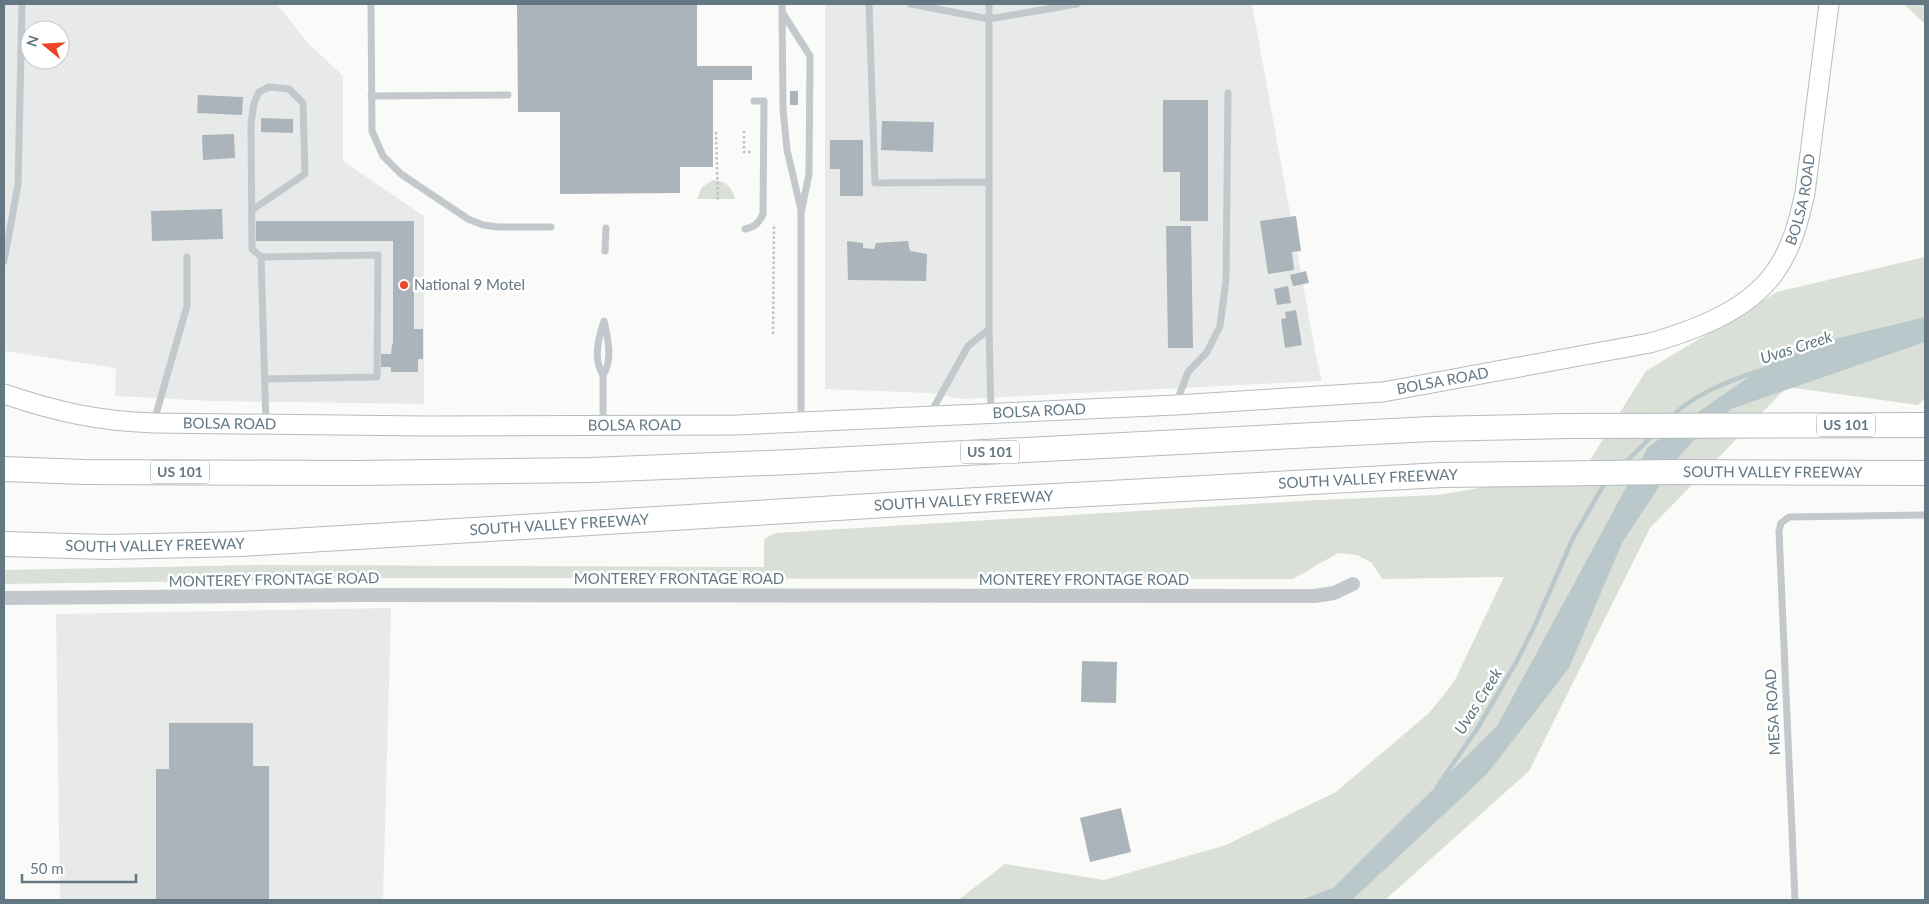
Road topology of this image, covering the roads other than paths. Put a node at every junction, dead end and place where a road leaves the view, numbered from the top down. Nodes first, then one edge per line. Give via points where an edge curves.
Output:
1 (22, 4) edge
2 (371, 4) edge
3 (782, 4) edge
4 (870, 4) edge
5 (911, 4) edge
6 (989, 4) edge
7 (1077, 4) edge
8 (1829, 4) edge
9 (782, 12) junction
10 (989, 19) junction
11 (1228, 93) dead end
12 (508, 95) dead end
13 (372, 96) junction
14 (754, 101) dead end
15 (990, 182) junction
16 (252, 210) junction
17 (802, 213) junction
18 (551, 227) dead end
19 (606, 228) dead end
20 (745, 229) dead end
21 (606, 251) dead end
22 (187, 257) dead end
23 (260, 257) junction
24 (4, 261) edge
25 (989, 329) junction
26 (603, 375) junction
27 (266, 379) junction
28 (4, 394) edge
29 (1176, 405) junction
30 (991, 413) junction
31 (929, 417) junction
32 (801, 423) junction
33 (154, 424) junction
34 (266, 424) junction
35 (603, 426) junction
36 (1925, 426) edge
37 (4, 469) edge
38 (1925, 473) edge
39 (1925, 515) edge
40 (4, 544) edge
41 (1353, 584) dead end
42 (4, 598) edge
43 (1795, 900) edge

1 - 24 lane via 18,185
2 - 13 lane
3 - 9 lane
4 - 15 lane via 875,184
5 - 10 lane
6 - 10 lane
7 - 10 lane
8 - 29 main road, BOLSA ROAD via 1805,193 1798,224 1775,272 1738,306 1682,334 1650,343 1383,392
9 - 17 lane via 787,150
9 - 17 lane via 810,56 810,174
10 - 15 lane
11 - 29 lane via 1226,280 1220,326 1207,352 1188,372
12 - 13 lane
13 - 18 lane via 372,132 382,156 401,174 468,219 483,225
14 - 20 lane via 764,101 764,214 754,227
15 - 25 lane
16 - 16 lane via 251,124 254,103 258,92 269,87 289,89 302,103 306,174
16 - 23 lane via 252,249
17 - 32 lane
19 - 21 lane
22 - 33 lane via 187,306
23 - 27 lane
23 - 27 lane via 378,255 377,377
25 - 30 lane
25 - 31 lane via 968,346
26 - 26 lane via 608,367 604,321 598,339 598,367
26 - 35 lane
27 - 34 lane
28 - 33 main road, BOLSA ROAD via 82,416
29 - 30 main road, BOLSA ROAD
30 - 31 main road, BOLSA ROAD
31 - 32 main road, BOLSA ROAD
32 - 35 main road, BOLSA ROAD
33 - 34 main road, BOLSA ROAD
34 - 35 main road, BOLSA ROAD
36 - 37 highway, US 101 via 1622,425 1364,431 619,469 337,473
38 - 40 highway, SOUTH VALLEY FREEWAY via 1576,472 1365,478 241,544 98,547
39 - 43 lane, MESA ROAD via 1789,517 1781,523
41 - 42 street, MONTEREY FRONTAGE ROAD via 1334,593 1315,596

